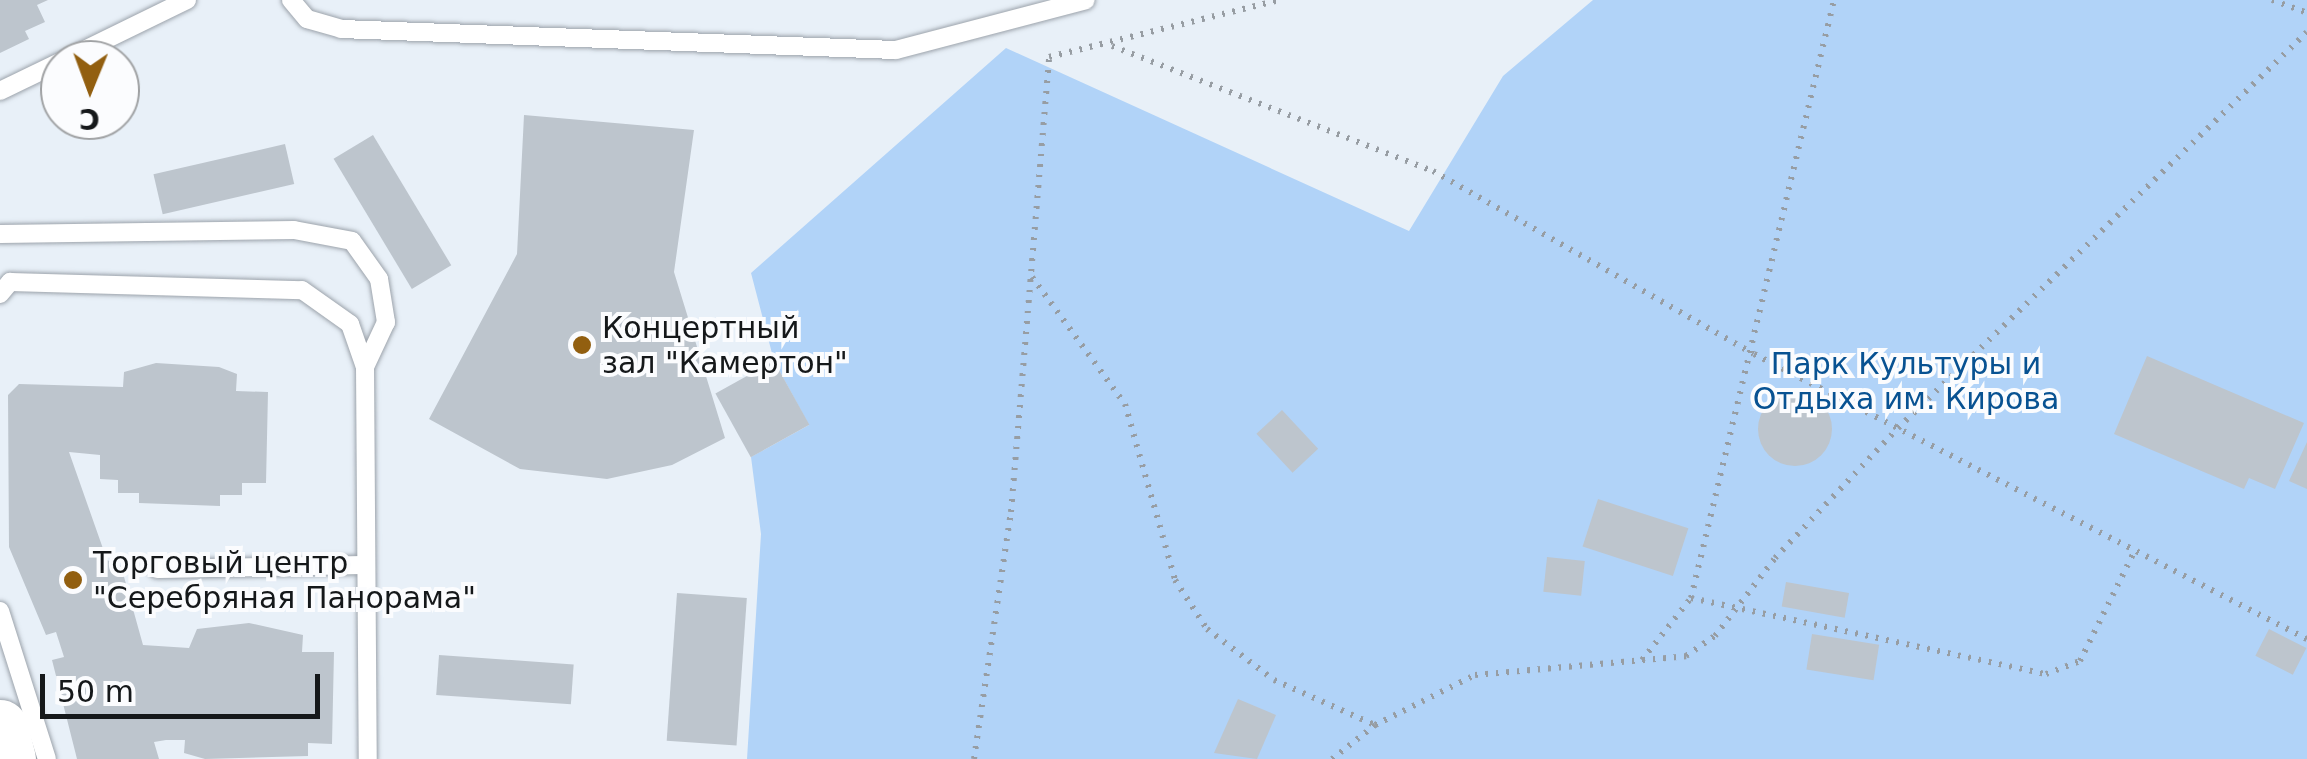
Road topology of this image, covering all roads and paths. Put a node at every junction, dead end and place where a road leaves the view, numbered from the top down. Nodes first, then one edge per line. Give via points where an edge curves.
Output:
1 (187, 0) edge
2 (291, 0) edge
3 (1086, 0) edge
4 (1279, 0) edge
5 (1834, 0) edge
6 (2272, 0) edge
7 (2307, 14) edge
8 (2307, 32) edge
9 (105, 40) edge
10 (1112, 46) junction
11 (40, 72) edge
12 (0, 91) edge
13 (0, 234) edge
14 (1032, 277) junction
15 (0, 294) edge
16 (1754, 354) junction
17 (365, 367) junction
18 (1898, 428) junction
19 (2135, 550) junction
20 (366, 565) junction
21 (157, 569) dead end
22 (1691, 598) junction
23 (1740, 608) junction
24 (0, 610) edge
25 (2307, 639) edge
26 (1641, 660) junction
27 (1375, 725) junction
28 (0, 727) edge
29 (8, 759) edge
30 (47, 759) edge
31 (368, 759) edge
32 (974, 759) edge
33 (1332, 759) edge

1 - 9 lane
2 - 3 lane via 307,20 341,29 896,50
4 - 10 path
5 - 16 path
6 - 7 path
8 - 18 path
10 - 14 path via 1049,57
10 - 16 path via 1433,170
11 - 12 lane
13 - 17 lane via 294,230 352,241 380,279 386,322
14 - 27 path via 1125,404 1174,580 1208,629 1274,680
14 - 32 path via 1011,512
15 - 17 lane via 10,282 302,290 350,324
16 - 18 path
16 - 22 path
17 - 20 lane
18 - 19 path
18 - 23 path via 1776,558
19 - 23 path via 2080,661 2046,674
19 - 25 path
20 - 21 lane
20 - 31 lane
22 - 23 path
22 - 26 path
23 - 26 path via 1686,656
24 - 30 lane
26 - 27 path via 1474,674
27 - 33 path
28 - 29 main road

